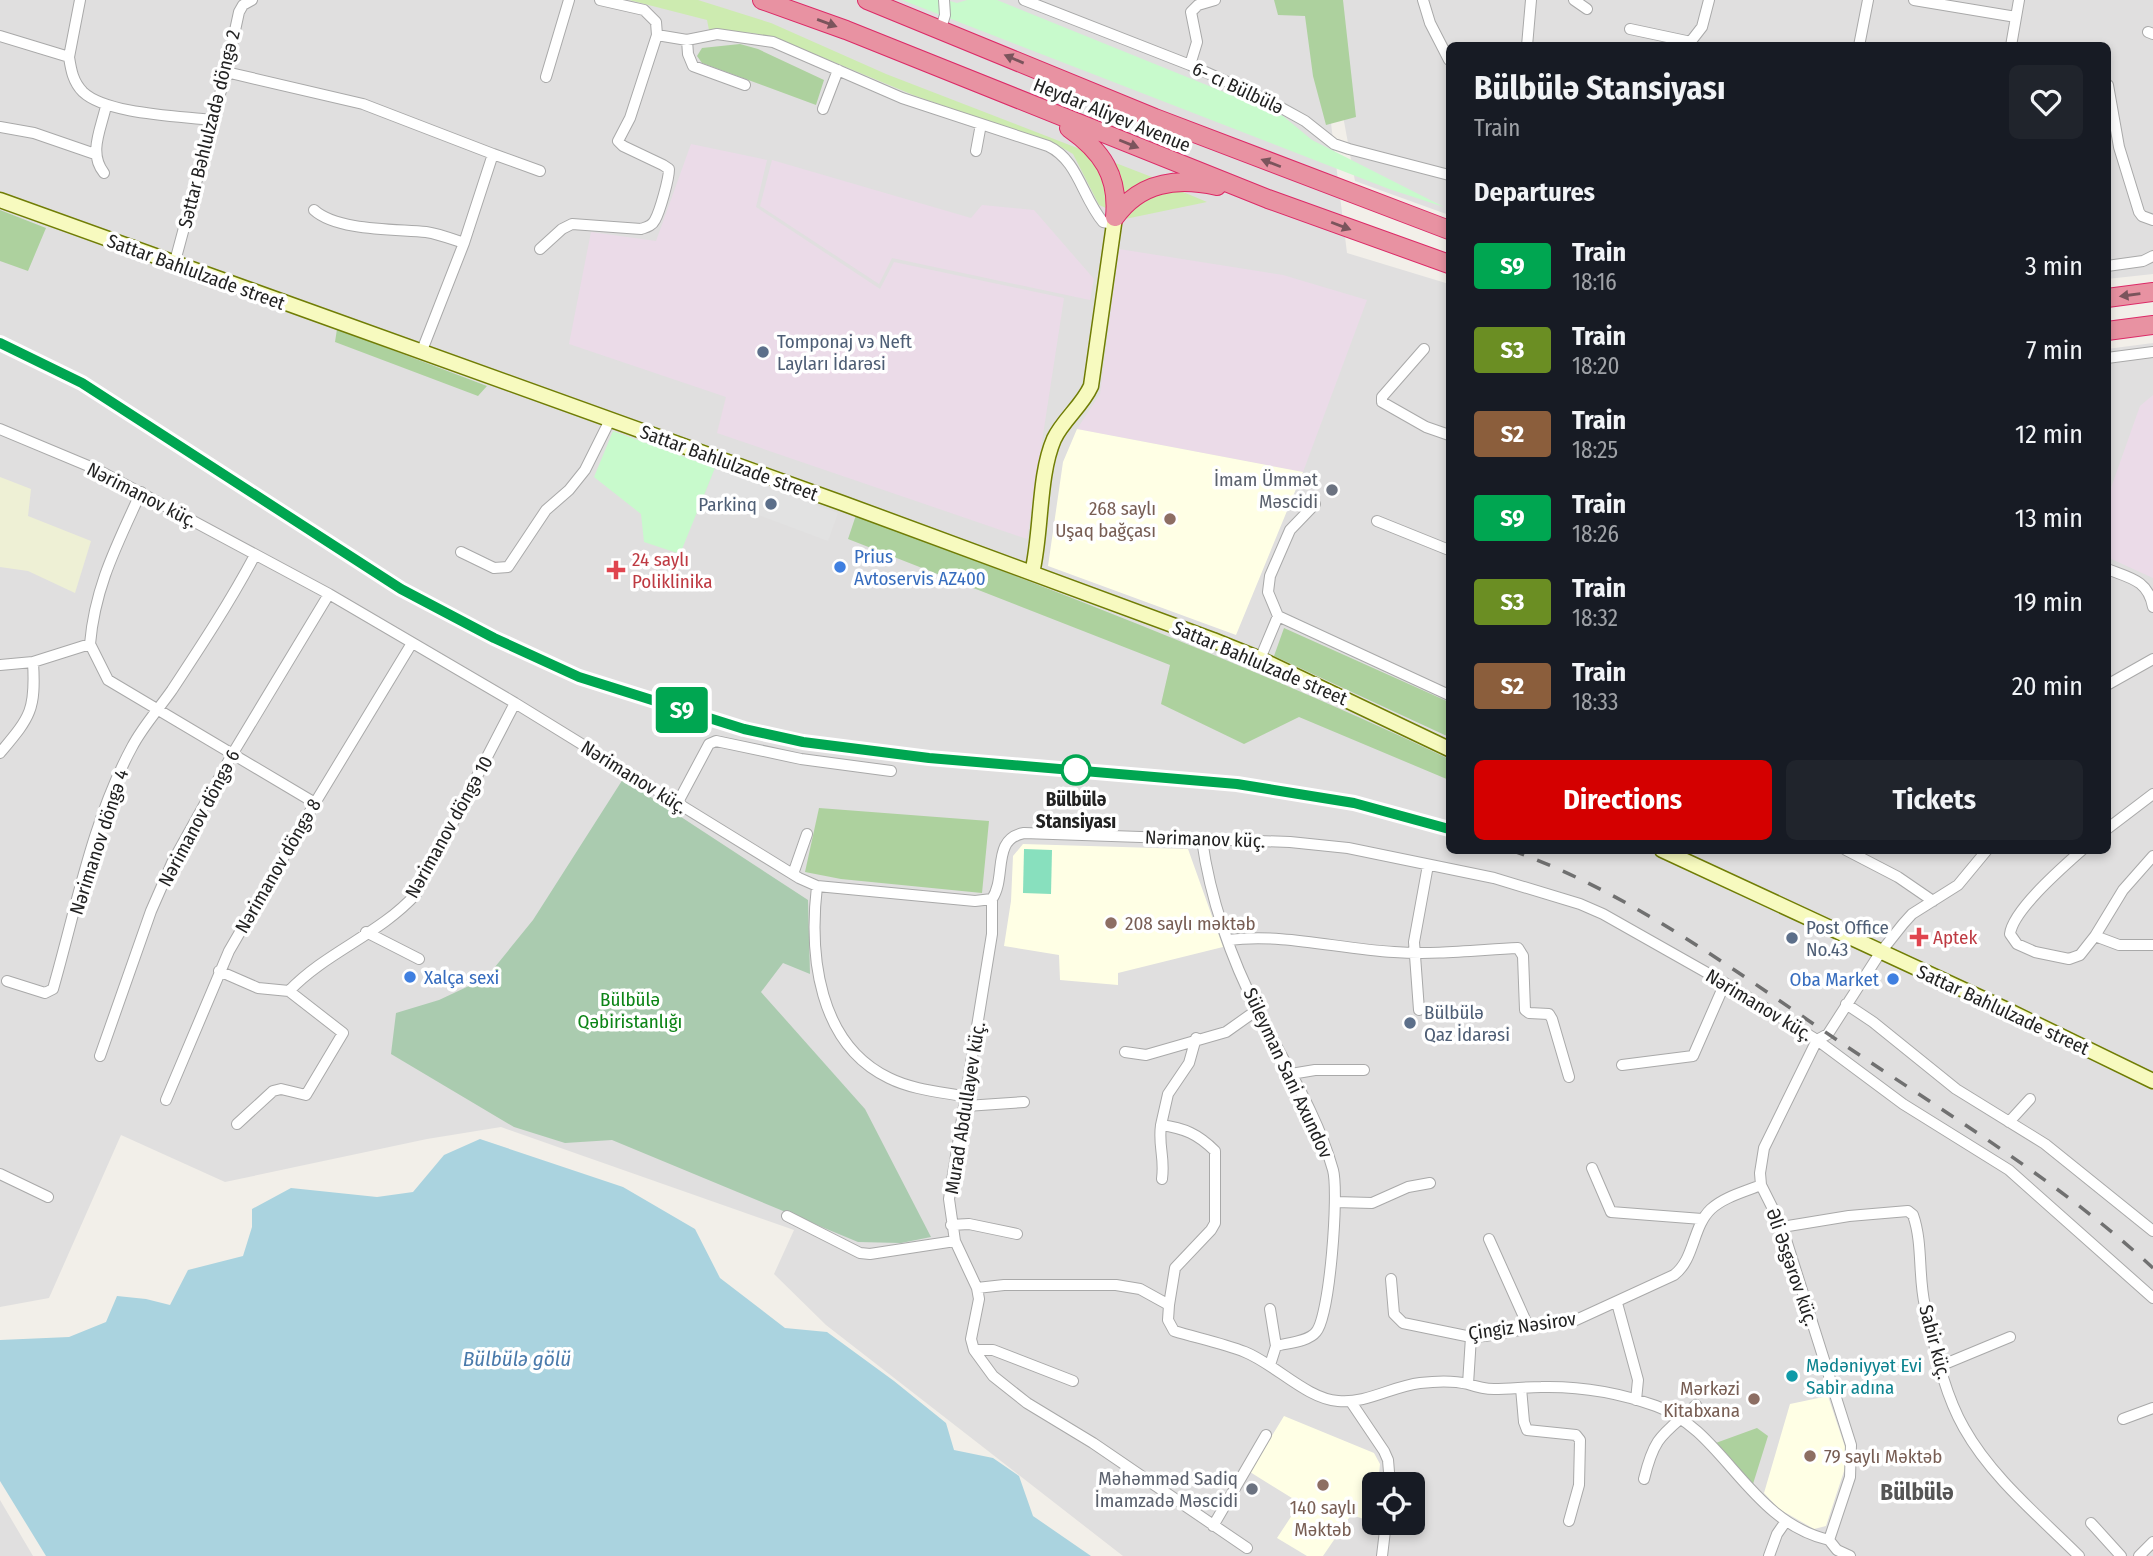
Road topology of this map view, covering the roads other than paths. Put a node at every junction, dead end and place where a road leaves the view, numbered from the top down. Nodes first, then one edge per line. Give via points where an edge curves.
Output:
1 (80, 0) edge
2 (252, 0) edge
3 (569, 0) edge
4 (600, 0) edge
5 (762, 0) edge
6 (867, 0) edge
7 (944, 0) edge
8 (1024, 0) edge
9 (1215, 0) edge
10 (1423, 0) edge
11 (1531, 0) edge
12 (1573, 0) edge
13 (1709, 0) edge
14 (1868, 0) edge
15 (1914, 0) edge
16 (2019, 0) edge
17 (1587, 9) dead end
18 (2016, 17) junction
19 (941, 28) junction
20 (1630, 29) dead end
21 (657, 35) junction
22 (0, 36) edge
23 (687, 40) junction
24 (1527, 42) edge
25 (1681, 42) edge
26 (1691, 42) edge
27 (1859, 42) edge
28 (2012, 42) edge
29 (1446, 54) edge
30 (69, 57) junction
31 (1190, 65) junction
32 (838, 70) junction
33 (226, 72) junction
34 (546, 77) dead end
35 (745, 85) dead end
36 (987, 88) junction
37 (2111, 102) edge
38 (106, 106) junction
39 (823, 109) dead end
40 (211, 120) junction
41 (981, 124) junction
42 (0, 127) edge
43 (976, 151) dead end
44 (95, 154) junction
45 (493, 154) junction
46 (540, 171) dead end
47 (104, 173) dead end
48 (1446, 174) edge
49 (1268, 199) junction
50 (0, 200) edge
51 (314, 210) dead end
52 (1114, 220) junction
53 (2153, 220) edge
54 (1446, 229) edge
55 (464, 243) junction
56 (540, 249) dead end
57 (2153, 256) edge
58 (1446, 263) edge
59 (174, 264) junction
60 (2111, 265) edge
61 (2153, 292) edge
62 (2111, 297) edge
63 (2153, 325) edge
64 (2111, 330) edge
65 (1424, 349) dead end
66 (2153, 352) edge
67 (421, 353) junction
68 (2111, 357) edge
69 (610, 420) junction
70 (0, 429) edge
71 (1446, 434) edge
72 (141, 492) junction
73 (1315, 504) dead end
74 (1377, 521) dead end
75 (1446, 549) edge
76 (461, 552) dead end
77 (255, 555) junction
78 (2111, 571) edge
79 (1032, 573) junction
80 (329, 594) junction
81 (2153, 607) edge
82 (1278, 616) junction
83 (412, 643) junction
84 (90, 644) junction
85 (2153, 659) edge
86 (1260, 660) junction
87 (33, 662) junction
88 (0, 665) edge
89 (2111, 683) edge
90 (1446, 694) edge
91 (515, 703) junction
92 (158, 708) junction
93 (1446, 748) edge
94 (0, 753) edge
95 (233, 754) junction
96 (891, 771) dead end
97 (2153, 794) edge
98 (315, 803) junction
99 (677, 804) junction
100 (2111, 826) edge
101 (807, 834) dead end
102 (1202, 840) junction
103 (1670, 854) edge
104 (1854, 854) edge
105 (1984, 854) edge
106 (2078, 854) edge
107 (2153, 856) edge
108 (1428, 864) junction
109 (793, 874) junction
110 (817, 886) junction
111 (992, 899) junction
112 (1933, 901) junction
113 (366, 933) junction
114 (2095, 936) junction
115 (1228, 940) junction
116 (2153, 946) edge
117 (1413, 953) junction
118 (1880, 953) junction
119 (419, 959) dead end
120 (219, 971) junction
121 (7, 981) dead end
122 (1725, 983) junction
123 (289, 991) junction
124 (1846, 1004) junction
125 (1257, 1010) junction
126 (1419, 1010) dead end
127 (1196, 1038) junction
128 (1817, 1040) junction
129 (1125, 1052) dead end
130 (100, 1056) dead end
131 (1622, 1065) dead end
132 (1364, 1070) dead end
133 (1292, 1074) junction
134 (1569, 1077) dead end
135 (2153, 1081) edge
136 (2030, 1099) dead end
137 (166, 1100) dead end
138 (967, 1102) junction
139 (1024, 1102) dead end
140 (2009, 1122) junction
141 (237, 1124) dead end
142 (1161, 1125) junction
143 (1592, 1168) dead end
144 (0, 1174) edge
145 (1162, 1180) dead end
146 (1430, 1183) dead end
147 (1761, 1185) junction
148 (48, 1197) dead end
149 (1335, 1202) junction
150 (787, 1216) dead end
151 (1702, 1219) junction
152 (951, 1225) junction
153 (1782, 1227) junction
154 (2153, 1231) edge
155 (1017, 1234) dead end
156 (1489, 1239) dead end
157 (955, 1241) junction
158 (1391, 1279) dead end
159 (977, 1288) junction
160 (2153, 1298) edge
161 (1617, 1303) junction
162 (1168, 1305) junction
163 (1270, 1309) dead end
164 (1528, 1326) junction
165 (1471, 1337) junction
166 (2010, 1337) dead end
167 (1276, 1346) junction
168 (974, 1350) junction
169 (1270, 1365) junction
170 (1940, 1366) junction
171 (1073, 1381) dead end
172 (1468, 1384) junction
173 (1521, 1388) junction
174 (1636, 1400) junction
175 (1351, 1402) junction
176 (1696, 1405) dead end
177 (2153, 1408) edge
178 (1681, 1419) junction
179 (2123, 1419) dead end
180 (1266, 1435) dead end
181 (1389, 1472) edge
182 (1644, 1479) dead end
183 (1569, 1521) dead end
184 (1786, 1521) junction
185 (2091, 1523) dead end
186 (1213, 1526) junction
187 (1384, 1535) edge
188 (1829, 1540) junction
189 (2153, 1542) edge
190 (1247, 1548) dead end
191 (1382, 1556) edge
192 (1769, 1556) edge
193 (1850, 1556) edge
194 (2079, 1556) edge
195 (2121, 1556) edge
196 (2139, 1556) edge

1 - 30 street
2 - 33 street, Səttar Bəhlulzadə döngə 2 via 239,12
3 - 34 street
4 - 21 street via 644,10 656,22
5 -> 36 highway, Heydar Aliyev Avenue
6 - 19 highway, Heydar Aliyev Avenue
7 - 19 street
8 - 31 street, 6- cı Bülbülə
9 - 31 street via 1191,12 1197,42
10 - 29 street
11 - 24 street
12 - 17 street
13 - 26 street via 1702,27
14 - 27 street
15 - 18 street
16 - 18 street
18 - 28 street
54 -> 19 highway, Heydar Aliyev Avenue via 1155,118
20 - 25 street
21 - 23 street
21 - 56 street via 618,141 668,169 655,220 641,229 572,224
22 - 30 street
23 - 32 street via 717,34 773,42
23 - 35 street via 694,66
30 - 38 street via 71,75 83,92
31 - 48 street, 6- cı Bülbülə via 1305,121 1334,144
32 - 39 street
32 - 41 street via 902,98
33 - 40 street, Səttar Bəhlulzadə döngə 2
33 - 45 street via 363,104
36 -> 49 highway, Heydar Aliyev Avenue
36 - 52 highway via 1060,123 1098,152 1114,180
37 - 53 street via 2139,212
38 - 40 street
38 - 44 street
40 - 59 street, Səttar Bəhlulzadə döngə 2
41 - 43 street
41 - 52 street via 1060,152 1096,214 1103,222
42 - 44 street via 34,133
44 - 47 street
45 - 46 street
45 - 55 street
49 - 52 highway via 1212,185 1167,182 1139,192
49 -> 58 highway, Heydar Aliyev Avenue
50 - 59 main road, Sattar Bahlulzade street
51 - 55 street via 327,219 426,232
52 - 79 main road via 1091,386 1059,431 1050,453
55 - 67 street
57 - 60 street
59 - 67 main road, Sattar Bahlulzade street
61 -> 62 highway
63 - 64 highway
65 - 71 street via 1382,402
66 - 68 street
67 - 69 main road, Sattar Bahlulzade street
69 - 76 street via 585,470 546,510 508,567 494,568
69 - 79 main road, Sattar Bahlulzade street
70 - 72 street, Nərimanov küç.
72 - 77 street, Nərimanov küç.
72 - 84 street via 98,591
73 - 82 street via 1290,530 1270,576 1268,592
74 - 75 street
77 - 80 street, Nərimanov küç.
77 - 92 street, Nərimanov döngə 4 via 227,606
78 - 81 street via 2148,589
79 - 86 main road, Sattar Bahlulzade street
80 - 83 street, Nərimanov küç.
80 - 95 street, Nərimanov döngə 6
82 - 86 street
82 - 90 street
83 - 91 street, Nərimanov küç.
83 - 98 street, Nərimanov döngə 8
84 - 87 street
84 - 92 street via 108,680
85 - 89 street
86 - 93 main road, Sattar Bahlulzade street
87 - 88 street
87 - 94 street via 32,708
91 - 99 street, Nərimanov küç.
91 - 113 street, Nərimanov döngə 10 via 416,894 399,913
92 - 95 street
92 - 121 street, Nərimanov döngə 4 via 131,749 109,799 53,989 45,993
95 - 98 street
95 - 130 street, Nərimanov döngə 6 via 172,863
96 - 99 street via 716,741 709,744
97 - 100 street
98 - 120 street, Nərimanov döngə 8
99 - 109 street, Nərimanov küç.
101 - 109 street
102 - 108 street, Nərimanov küç. via 1317,844
102 - 111 street, Nərimanov küç. via 1015,834 1003,847 999,886
102 - 115 street, Süleyman Sani Axundov
103 - 118 main road, Sattar Bahlulzade street
104 - 112 street
105 - 112 street, Əli Əsgərov küç. via 1958,885
106 - 114 street via 2038,892 2010,934 2017,944 2035,952 2069,959 2080,955
107 - 114 street via 2123,890
108 - 117 street
108 - 122 street, Nərimanov küç. via 1580,904
109 - 110 street, Nərimanov küç.
110 - 111 street, Nərimanov küç.
110 - 138 street via 816,971 833,1022 848,1044 865,1063 890,1079
111 - 138 street, Murad Abdullayev küç. via 992,934
112 - 118 street, Əli Əsgərov küç. via 1912,914
113 - 119 street
113 - 123 street, Nərimanov döngə 10
114 - 116 street via 2119,945
115 - 117 street via 1306,939
115 - 125 street, Süleyman Sani Axundov
117 - 126 street
117 - 134 street via 1522,951 1525,1010 1549,1014
118 - 124 street, Əli Əsgərov küç.
118 - 135 main road, Sattar Bahlulzade street
120 - 123 street via 258,988
120 - 137 street, Nərimanov döngə 8
122 - 128 street, Nərimanov küç.
122 - 131 street via 1696,1053 1689,1058
123 - 141 street via 343,1033 306,1096 273,1091
124 - 128 street, Əli Əsgərov küç. via 1828,1034
124 - 140 street via 1955,1089
125 - 127 street via 1234,1028
125 - 133 street, Süleyman Sani Axundov
127 - 129 street via 1146,1055
127 - 142 street via 1189,1063 1168,1094
128 - 147 street, Əli Əsgərov küç. via 1764,1148
128 - 160 street, Nərimanov küç. via 1903,1104 2009,1170
132 - 133 street
133 - 149 street, Süleyman Sani Axundov via 1328,1152
136 - 140 street
138 - 139 street
138 - 152 street, Murad Abdullayev küç. via 954,1159
140 - 154 street via 2056,1152
142 - 145 street
142 - 162 street via 1200,1136 1214,1151 1217,1164 1215,1223 1175,1268
143 - 151 street via 1611,1212
144 - 148 street
146 - 149 street via 1372,1202
147 - 151 street, Çingiz Nəsirov via 1720,1202
147 - 153 street, Əli Əsgərov küç.
149 - 167 street, Süleyman Sani Axundov via 1328,1289 1320,1325 1308,1337
150 - 157 street via 860,1253
151 - 161 street, Çingiz Nəsirov via 1680,1270
152 - 155 street
152 - 157 street, Murad Abdullayev küç.
153 - 170 street, Sabir küç. via 1849,1216 1913,1215 1924,1301
153 - 188 street, Əli Əsgərov küç. via 1851,1445 1850,1477
156 - 164 street
157 - 159 street, Murad Abdullayev küç.
158 - 165 street, Çingiz Nəsirov via 1394,1314 1403,1323
159 - 162 street via 1129,1286
159 - 168 street, Murad Abdullayev küç. via 971,1339
161 - 164 street, Çingiz Nəsirov via 1576,1320
161 - 174 street via 1638,1380
162 - 169 street via 1174,1331 1245,1352
163 - 167 street
164 - 165 street, Çingiz Nəsirov
165 - 172 street
166 - 170 street
167 - 169 street
168 - 171 street via 993,1350
168 - 186 street via 993,1376 1027,1403
169 - 175 street via 1321,1398
170 - 194 street, Sabir küç. via 1955,1410 1977,1449
172 - 173 street
172 - 175 street via 1419,1383
173 - 174 street via 1569,1387
173 - 183 street via 1527,1430 1576,1435 1580,1440 1579,1485
174 - 178 street
175 - 181 street via 1384,1451
176 - 178 street
177 - 179 street
178 - 182 street via 1655,1443
178 - 184 street via 1753,1494
180 - 186 street
184 - 188 street via 1802,1532
184 - 192 street
185 - 195 street
186 - 190 street
187 - 191 street
188 - 193 street
189 - 196 street

